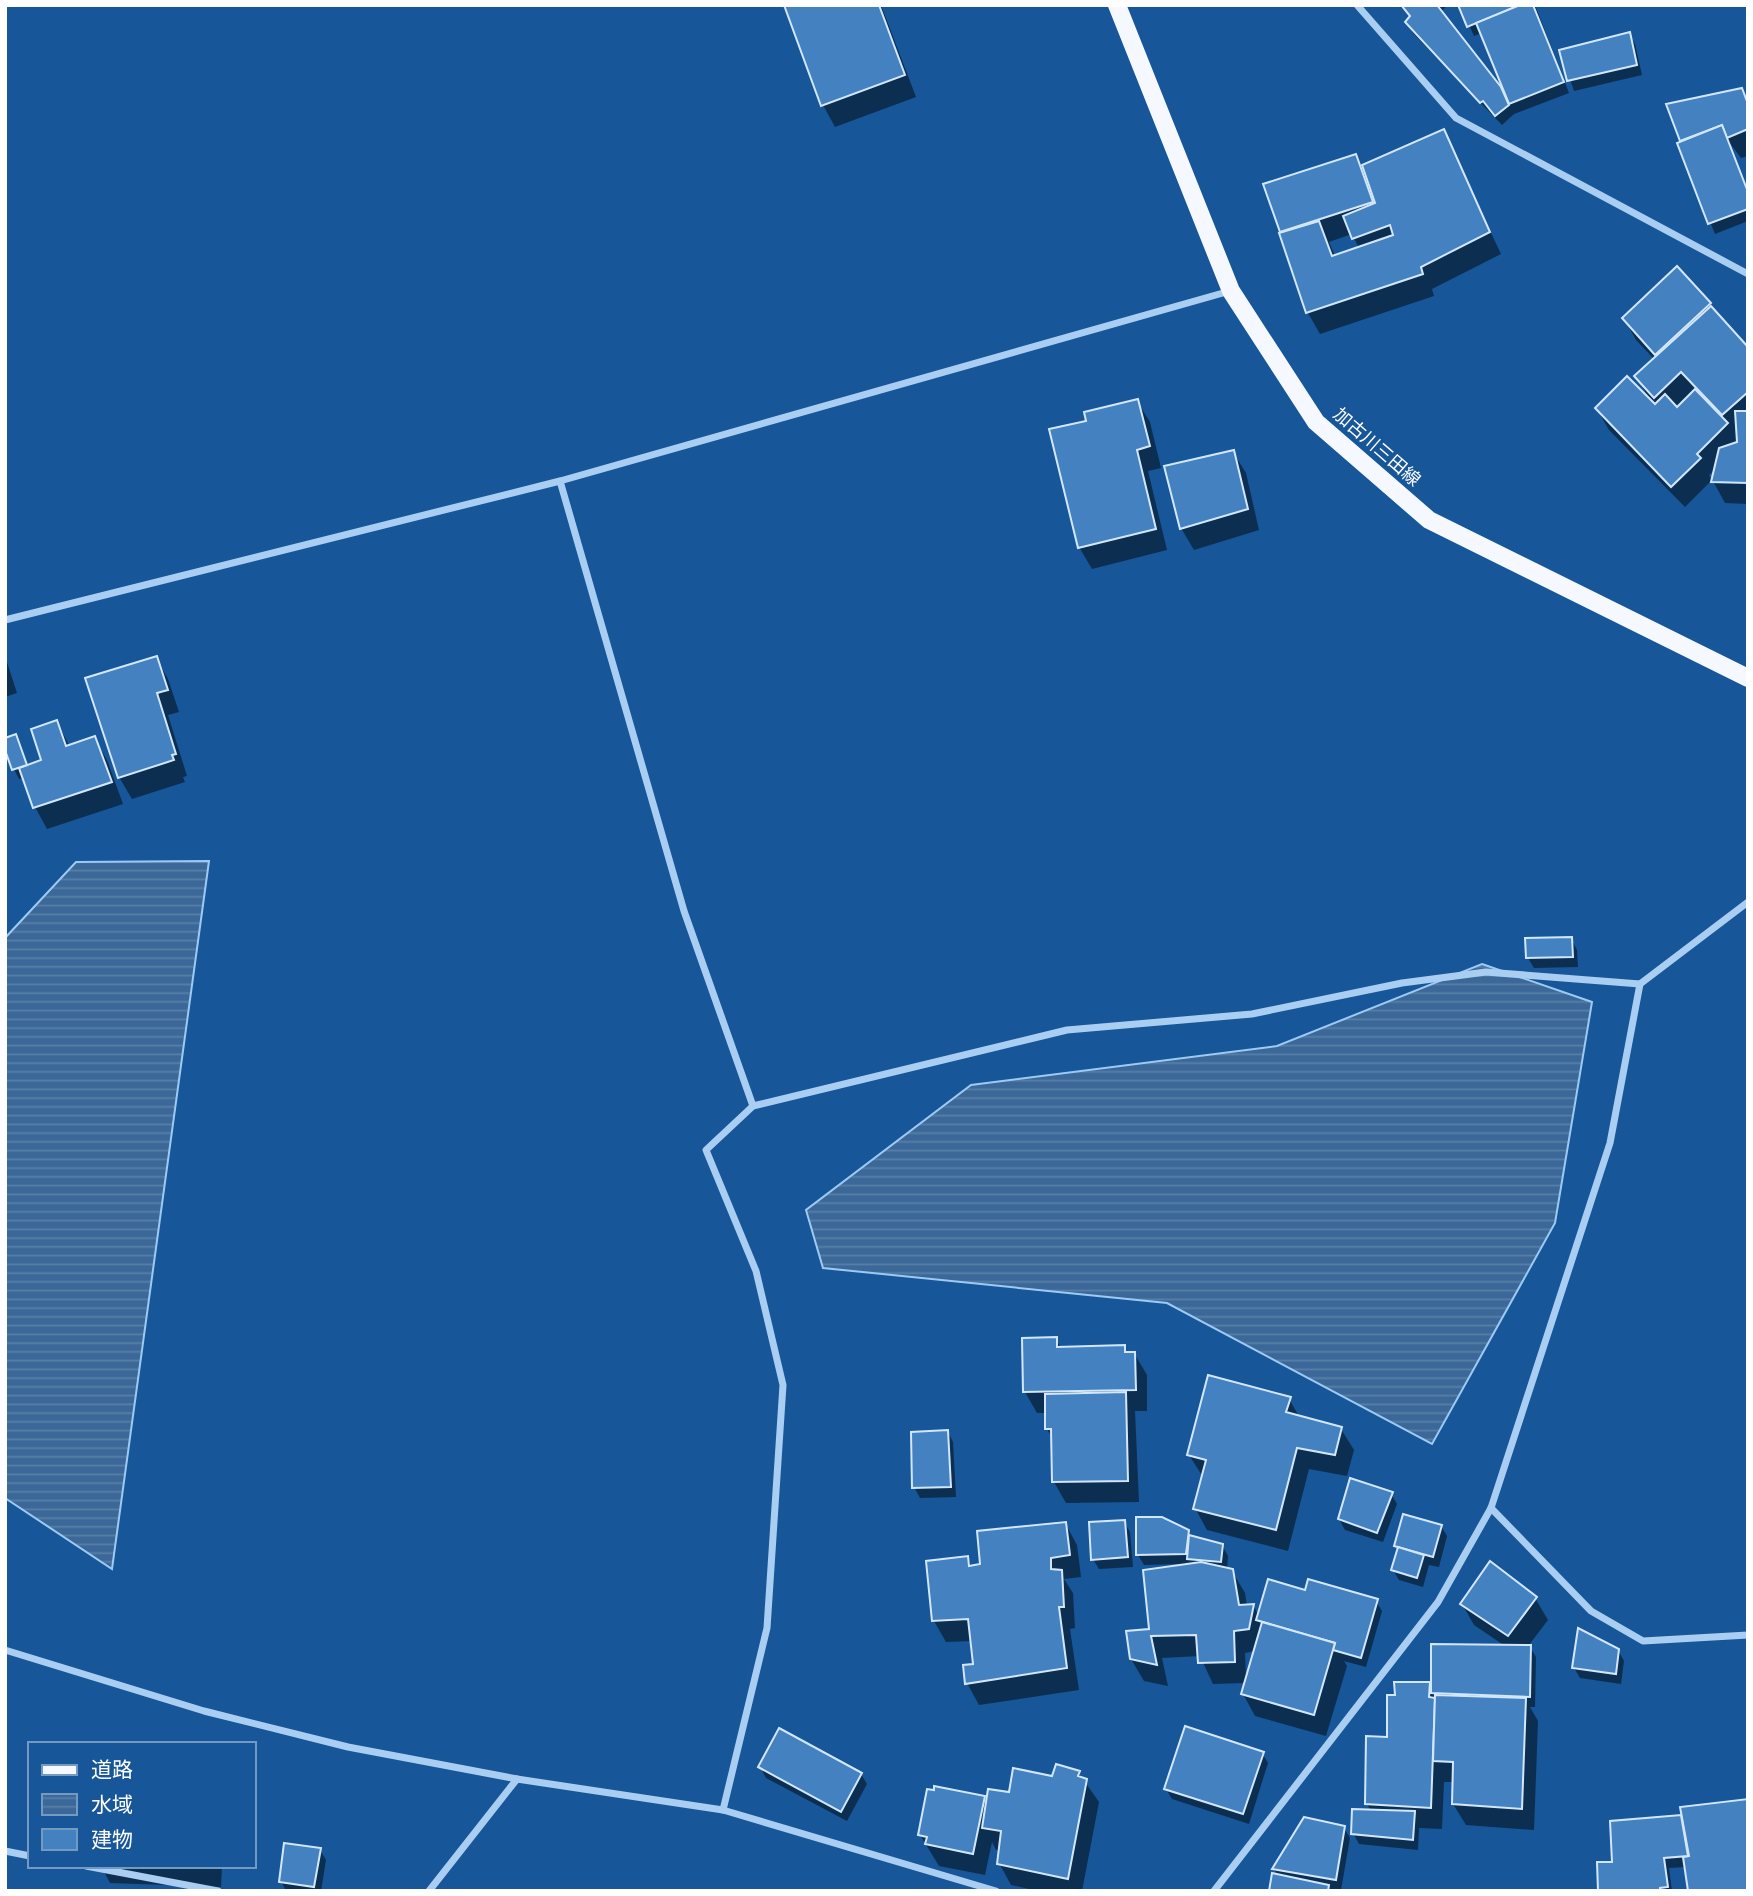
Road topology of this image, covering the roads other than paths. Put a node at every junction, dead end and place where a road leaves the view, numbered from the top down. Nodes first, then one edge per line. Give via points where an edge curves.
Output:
1 (1117, 5) edge
2 (1357, 5) edge
3 (1748, 274) edge
4 (1231, 291) junction
5 (560, 481) junction
6 (5, 620) edge
7 (1748, 678) edge
8 (1748, 902) edge
9 (1640, 984) junction
10 (753, 1106) junction
11 (1491, 1508) junction
12 (1748, 1634) edge
13 (5, 1650) edge
14 (517, 1779) junction
15 (723, 1810) junction
16 (5, 1851) edge
17 (28, 1856) edge
18 (97, 1868) edge
19 (218, 1891) edge
20 (429, 1891) edge
21 (996, 1891) edge
22 (1214, 1891) edge

1 - 4 main road, 加古川三田線
2 - 3 street via 1456,118
4 - 5 street
4 - 7 main road, 加古川三田線 via 1316,422 1429,520
5 - 6 street
5 - 10 street via 684,911
8 - 9 street
9 - 10 street via 1486,972 1402,983 1252,1014 1067,1030
9 - 11 street via 1610,1143
10 - 15 street via 706,1150 756,1272 783,1385 767,1628
11 - 12 street via 1591,1611 1643,1641
11 - 22 street via 1438,1602
13 - 14 street via 204,1711 348,1747
14 - 15 street
14 - 20 street
15 - 21 street
16 - 17 street
18 - 19 street

